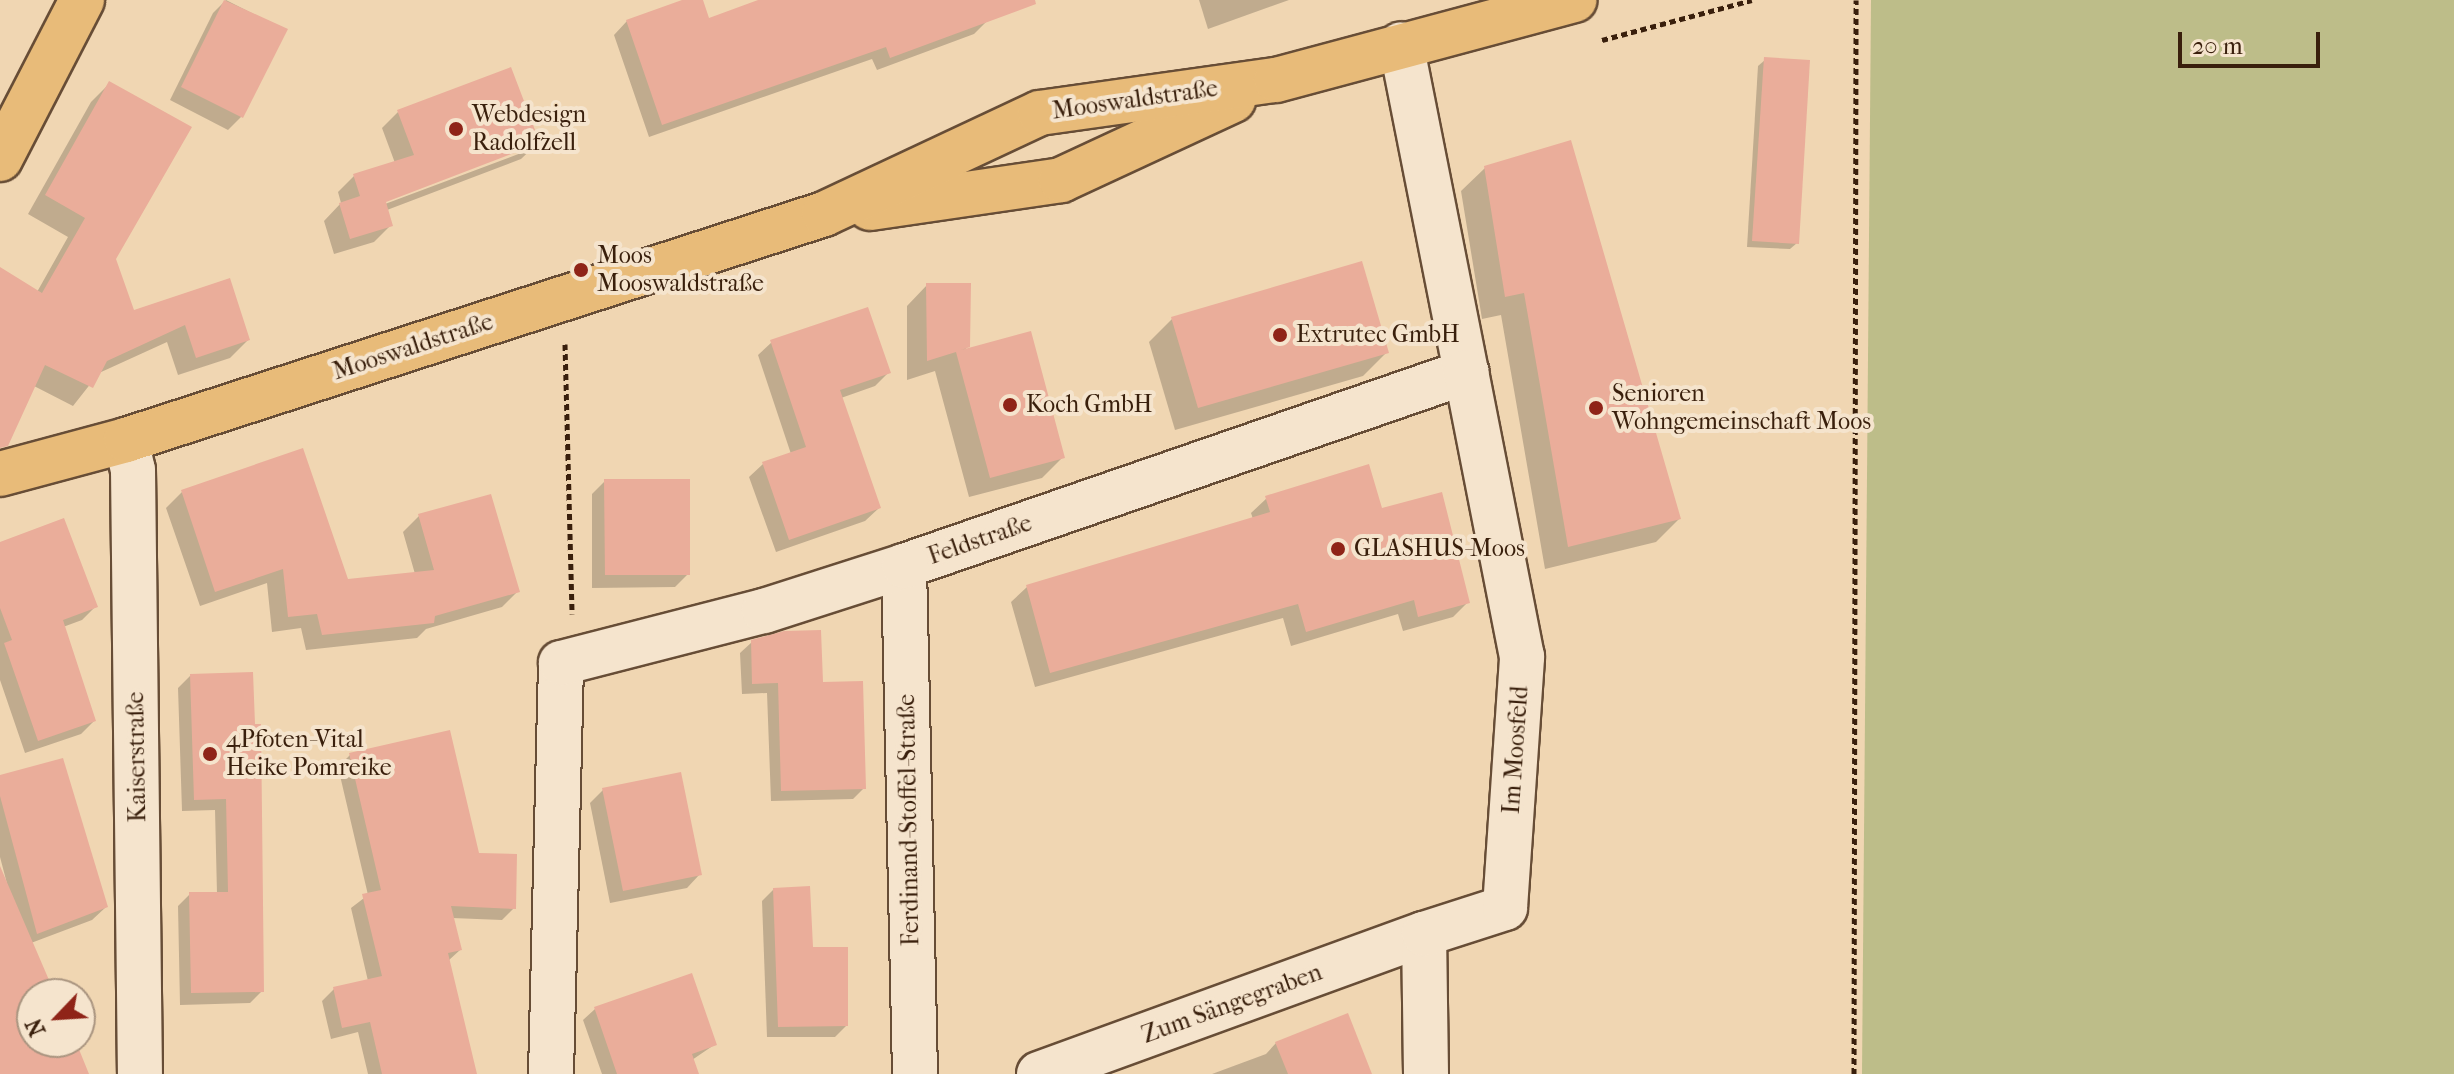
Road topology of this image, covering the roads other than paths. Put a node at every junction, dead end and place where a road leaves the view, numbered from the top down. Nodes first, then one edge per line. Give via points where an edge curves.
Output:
1 (82, 0) edge
2 (1574, 0) edge
3 (1401, 44) junction
4 (1276, 80) junction
5 (0, 159) edge
6 (824, 214) junction
7 (1466, 372) junction
8 (126, 440) junction
9 (0, 474) edge
10 (904, 566) junction
11 (1424, 934) junction
12 (140, 1074) edge
13 (551, 1074) edge
14 (915, 1074) edge
15 (1039, 1074) edge
16 (1426, 1074) edge

1 - 5 main road
2 - 3 main road, Mooswaldstraße
3 - 4 main road, Mooswaldstraße
3 - 7 street
4 - 6 main road, Mooswaldstraße via 1061,180
4 - 6 main road, Mooswaldstraße via 1040,113
6 - 8 main road, Mooswaldstraße
7 - 10 street, Feldstraße
7 - 11 street, Im Moosfeld via 1522,657 1505,908
8 - 9 main road, Mooswaldstraße
8 - 12 street, Kaiserstraße via 133,470
10 - 13 street, Feldstraße via 764,611 561,663
10 - 14 street, Ferdinand-Stoffel-Straße
11 - 15 street, Zum Sängegraben
11 - 16 street

